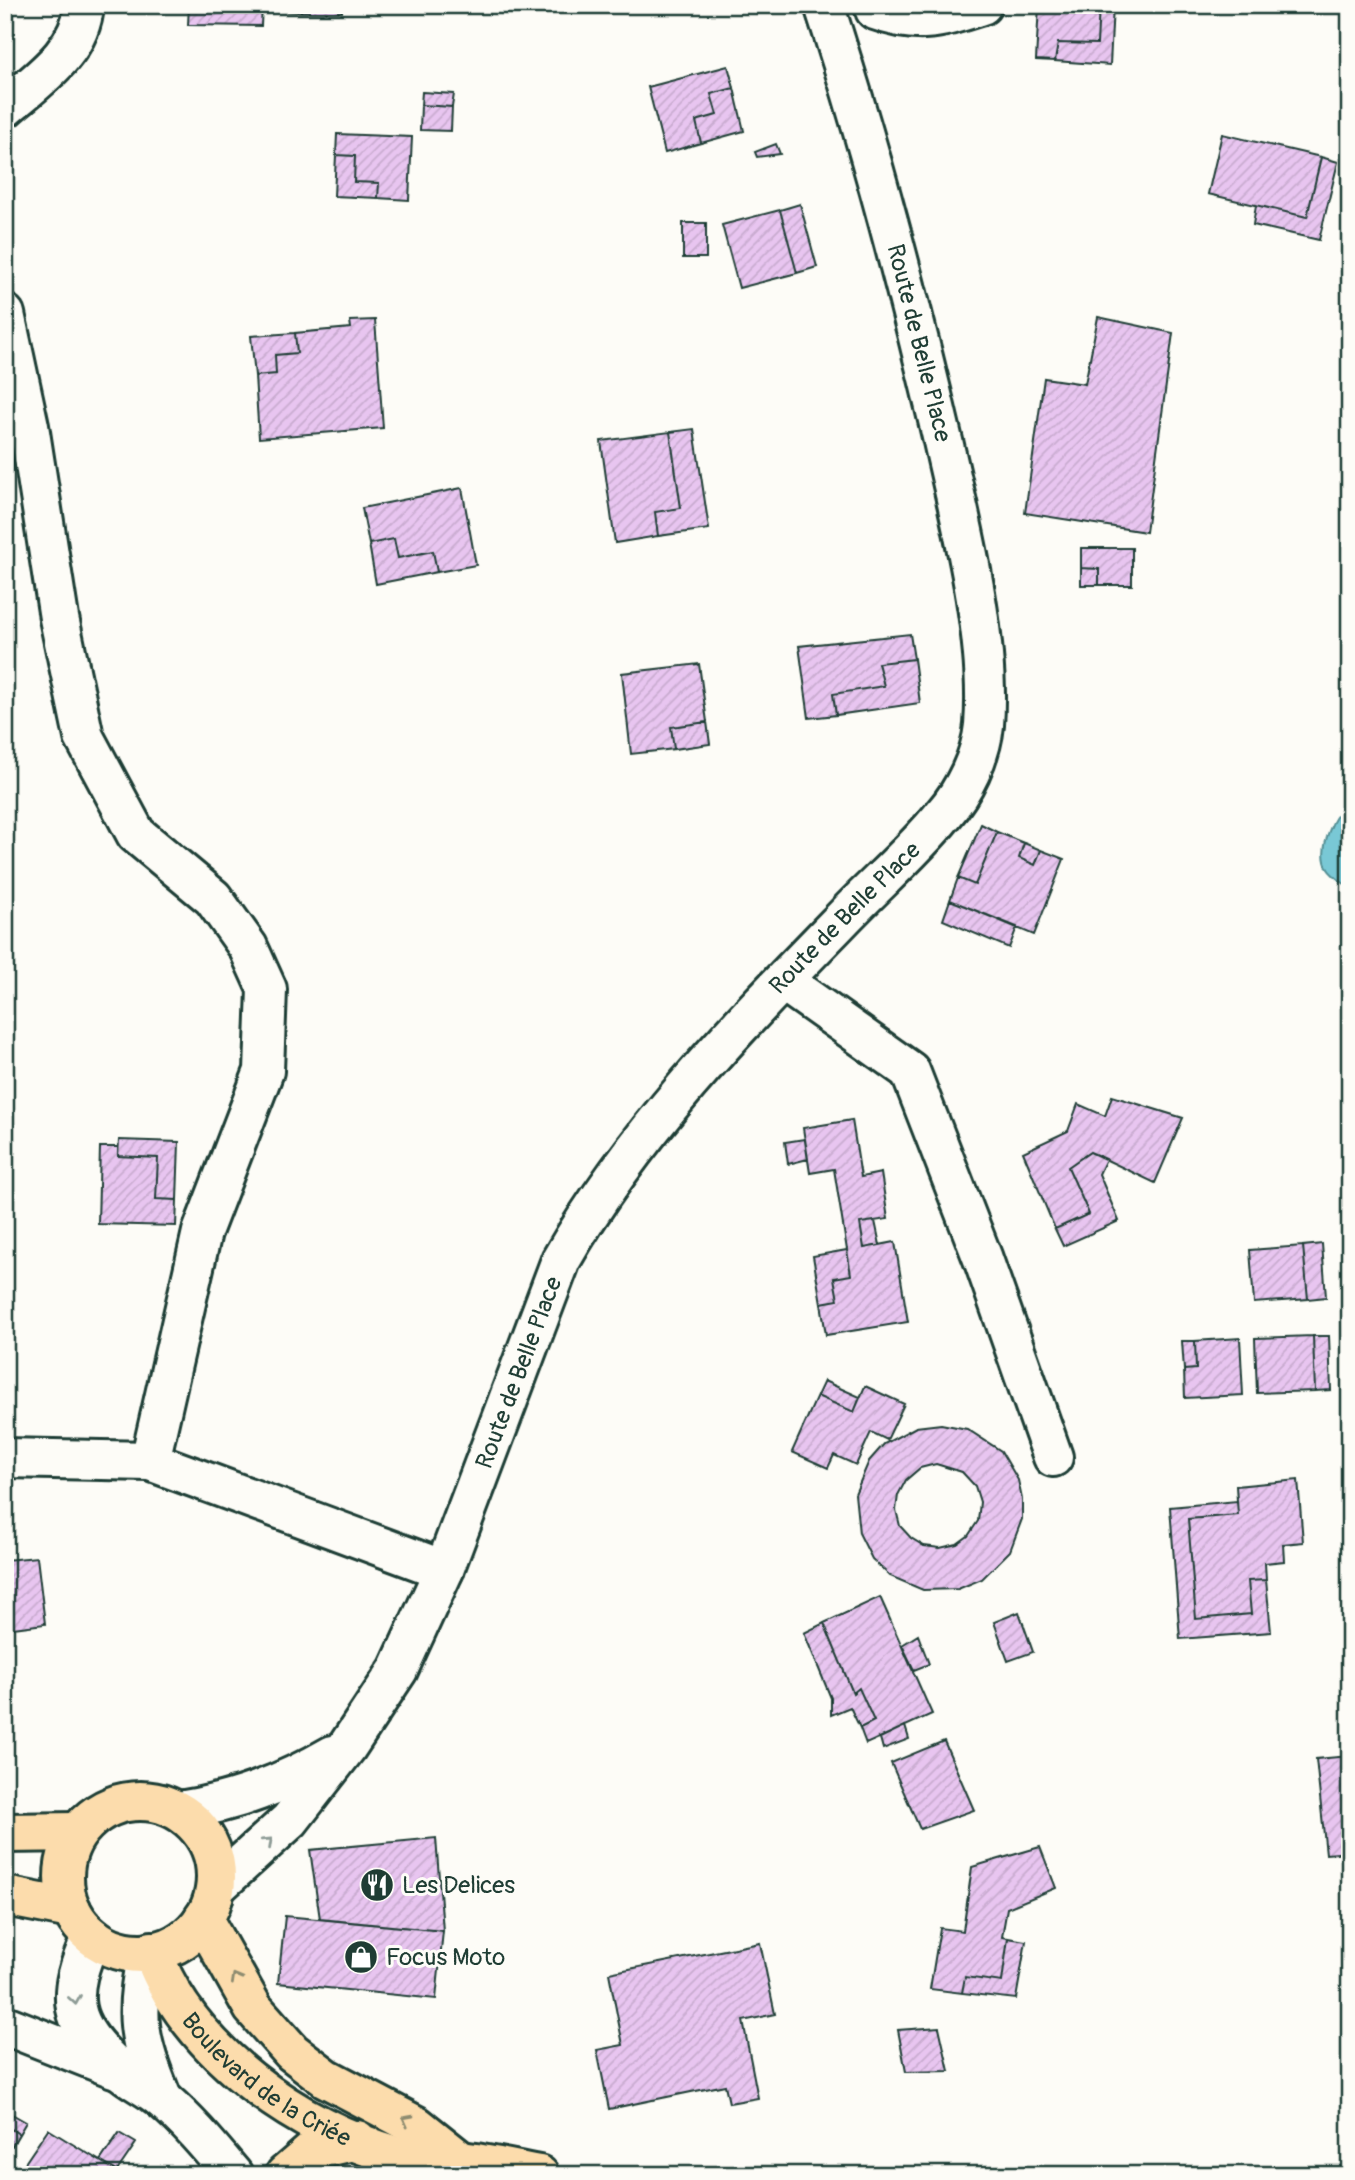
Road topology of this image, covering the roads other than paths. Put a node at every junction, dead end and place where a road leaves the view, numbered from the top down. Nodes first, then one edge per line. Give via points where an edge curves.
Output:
1 (83, 5) edge
2 (982, 5) edge
3 (879, 7) edge
4 (828, 18) edge
5 (5, 108) edge
6 (5, 314) edge
7 (783, 981) junction
8 (1053, 1457) dead end
9 (5, 1458) edge
10 (150, 1461) junction
11 (444, 1570) junction
12 (347, 1747) junction
13 (179, 1811) junction
14 (77, 1832) junction
15 (5, 1833) edge
16 (5, 1896) edge
17 (210, 1903) junction
18 (81, 1922) junction
19 (149, 1952) junction
20 (5, 2025) edge
21 (120, 2070) junction
22 (162, 2098) junction
23 (357, 2140) junction
24 (461, 2161) junction
25 (233, 2175) edge
26 (285, 2175) edge
27 (539, 2175) edge

1 - 5 street via 65,55
2 - 3 street via 940,18 905,20
3 - 4 street
4 - 7 street, Route de Belle Place via 905,278 962,523 978,626 984,728 974,765 944,815
6 - 10 street via 84,737 136,834 213,898 248,947 267,989 264,1071 202,1232
7 - 8 street via 910,1071
7 - 11 street, Route de Belle Place via 663,1113 579,1227 561,1260
9 - 10 street
10 - 11 street
11 - 12 street, Route de Belle Place via 398,1670
12 - 13 street, Route de Belle Place via 292,1779 250,1796
17 -> 12 street, Route de Belle Place via 290,1821
13 - 14 main road via 135,1800 93,1816
13 - 17 main road via 205,1835 217,1869
14 - 15 main road
14 - 18 main road via 65,1857 64,1883
16 - 18 main road
17 - 19 main road via 180,1941
24 -> 17 main road, Boulevard de la Criée via 417,2126 326,2078 292,2052 253,2008
18 - 19 main road via 108,1946
18 -> 21 street via 73,1989 76,2012 93,2042
19 - 22 street via 139,1993 142,2048
19 - 23 main road, Boulevard de la Criée via 185,2017 216,2048 275,2101 314,2124
20 - 21 street
21 - 22 street
22 - 25 street
23 - 24 main road, Boulevard de la Criée via 398,2157
23 - 26 main road via 314,2150
24 - 27 main road, Boulevard de la Criée

